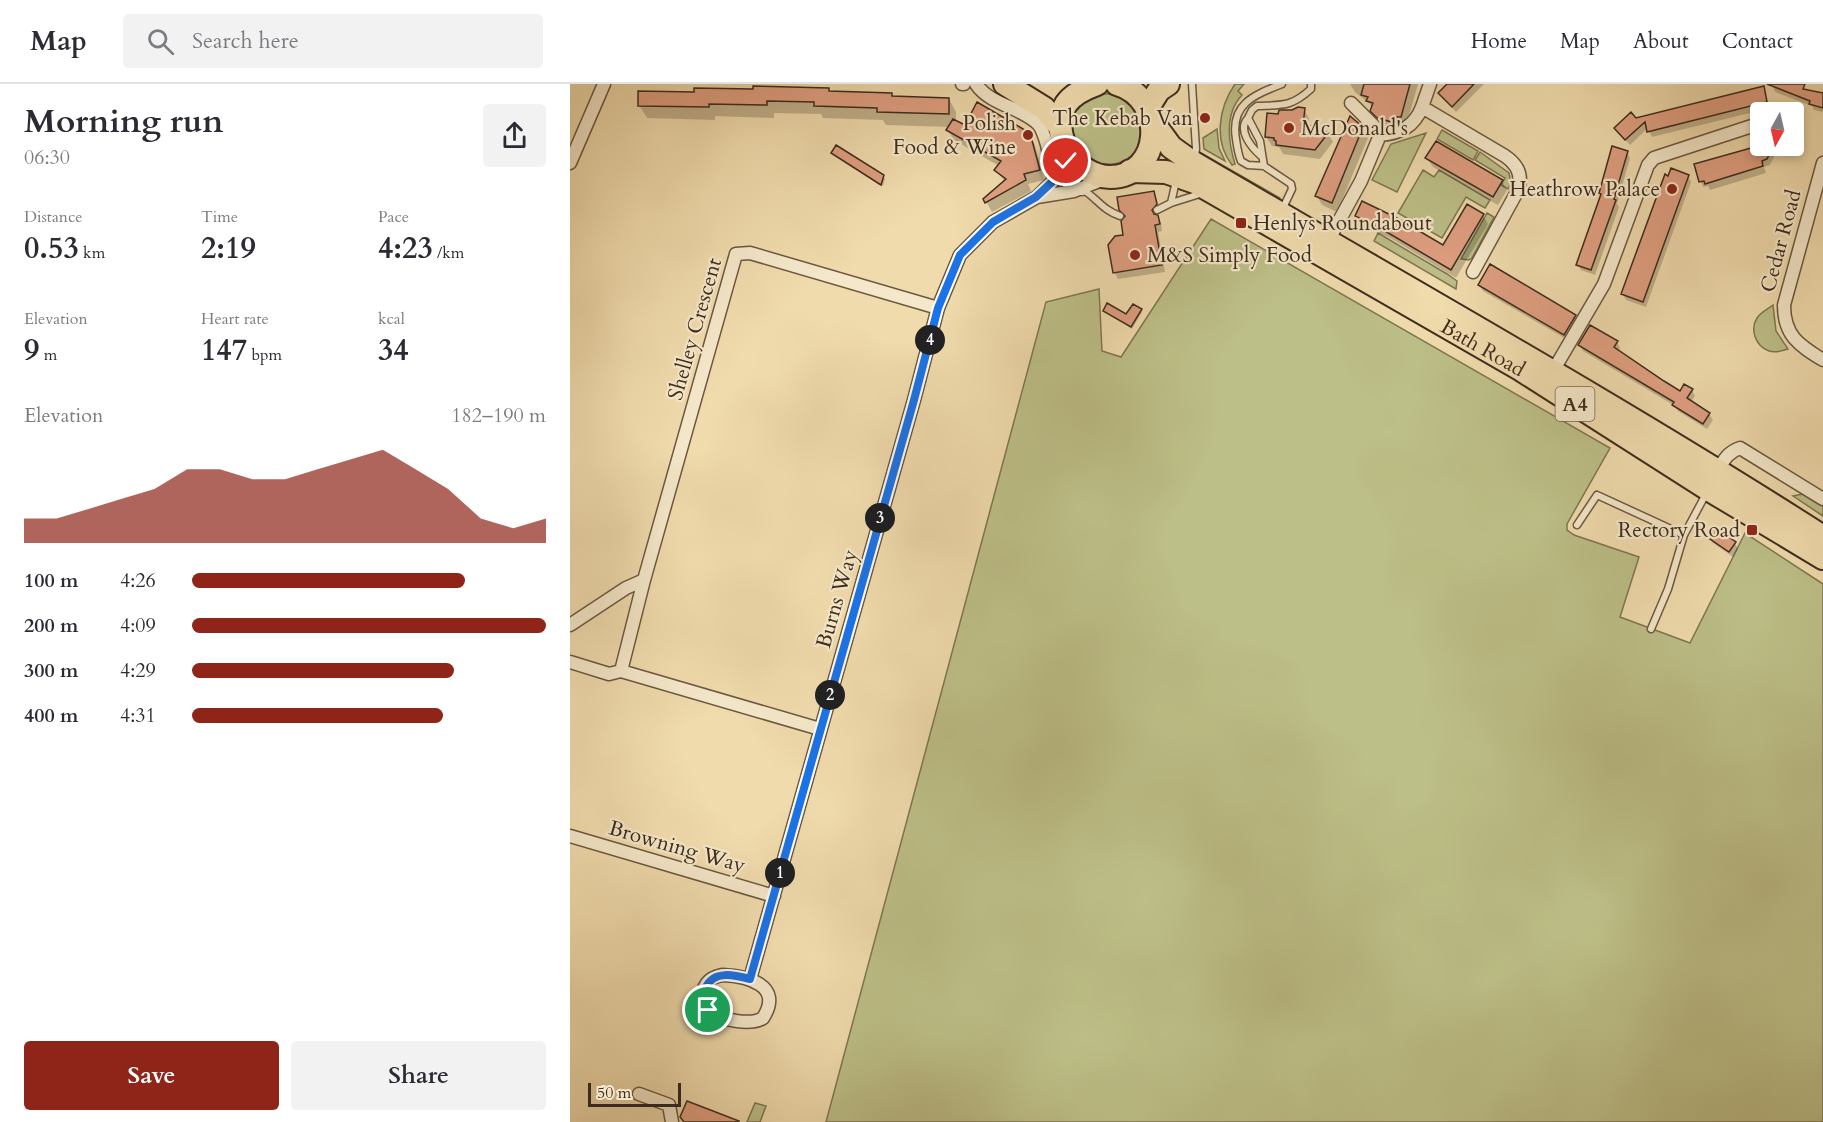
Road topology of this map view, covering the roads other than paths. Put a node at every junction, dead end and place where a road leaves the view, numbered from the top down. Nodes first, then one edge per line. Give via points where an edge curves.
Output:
1 (604, 84) edge
2 (976, 84) edge
3 (1005, 84) edge
4 (1065, 84) edge
5 (1117, 84) edge
6 (1168, 84) edge
7 (1192, 84) edge
8 (1282, 84) edge
9 (1311, 84) edge
10 (1430, 84) edge
11 (1093, 85) edge
12 (1352, 103) dead end
13 (1422, 107) junction
14 (1150, 115) junction
15 (1248, 118) junction
16 (1060, 127) junction
17 (1750, 127) edge
18 (1380, 135) junction
19 (1069, 152) junction
20 (1261, 156) junction
21 (570, 163) edge
22 (1823, 163) edge
23 (1263, 166) junction
24 (1184, 169) junction
25 (1055, 171) junction
26 (1121, 174) junction
27 (1082, 189) junction
28 (1209, 191) junction
29 (1036, 197) junction
30 (1171, 203) junction
31 (1157, 210) dead end
32 (1280, 214) junction
33 (1120, 216) dead end
34 (1328, 241) junction
35 (1473, 273) dead end
36 (938, 308) junction
37 (1823, 360) edge
38 (1553, 371) junction
39 (1713, 479) junction
40 (1823, 499) edge
41 (1577, 525) dead end
42 (1684, 535) junction
43 (1823, 537) edge
44 (1823, 558) edge
45 (644, 580) junction
46 (570, 625) edge
47 (1651, 629) dead end
48 (570, 662) edge
49 (621, 671) junction
50 (820, 729) junction
51 (570, 836) edge
52 (774, 896) junction
53 (750, 979) junction
54 (639, 1094) dead end
55 (672, 1122) edge

1 - 21 street
2 - 25 street via 1036,122
3 - 16 highway via 1044,108
4 - 11 highway
5 - 14 highway via 1136,93
6 - 14 highway via 1159,90
7 - 24 lane via 1196,149
8 - 23 lane via 1258,93 1235,119 1240,159 1248,165
9 - 15 lane via 1311,89 1293,103 1257,106
10 - 13 street
11 - 16 highway via 1067,104
12 - 18 street
13 - 18 street via 1409,126
13 - 35 street via 1511,160 1520,174 1518,190
14 - 24 highway, Bath Road / A4
14 - 26 highway via 1152,140 1148,153 1143,161
15 - 20 lane via 1260,141
15 - 20 lane via 1243,127 1245,136
16 - 19 highway
17 - 38 street via 1654,158 1648,165 1604,284
18 - 34 street via 1361,181
19 - 25 street, Burns Way
19 - 26 highway via 1087,171
20 - 23 lane
22 - 37 street, Cedar Road via 1784,304 1788,329 1798,345
23 - 32 lane via 1292,186
24 - 26 highway, Bath Road / A4
24 - 28 highway, Bath Road / A4
24 - 30 lane
24 - 32 highway, Bath Road / A4
25 - 27 street
25 - 29 street, Burns Way
26 - 27 street, Burns Way
27 - 29 street, Burns Way
27 - 33 lane via 1105,210
28 - 30 lane
28 - 39 highway, Bath Road / A4
29 - 36 street, Burns Way via 993,222 960,255
30 - 31 lane
32 - 34 highway, Bath Road / A4
34 - 38 highway, Bath Road / A4
36 - 45 street, Shelley Crescent via 750,253 736,254
36 - 50 street, Burns Way
38 - 39 highway, Bath Road / A4
39 - 40 street via 1727,455 1740,448
39 - 42 lane
39 - 43 highway, Bath Road / A4
39 - 44 highway, Bath Road / A4
41 - 42 lane via 1597,495
42 - 47 lane
45 - 46 street
45 - 49 street, Shelley Crescent
48 - 49 street via 609,674
49 - 50 street
50 - 52 street, Burns Way
51 - 52 street, Browning Way
52 - 53 street, Burns Way
53 - 53 street via 764,987 770,999 769,1009 761,1020 748,1023 708,1010 703,992 709,981 722,975
54 - 55 street via 669,1105

